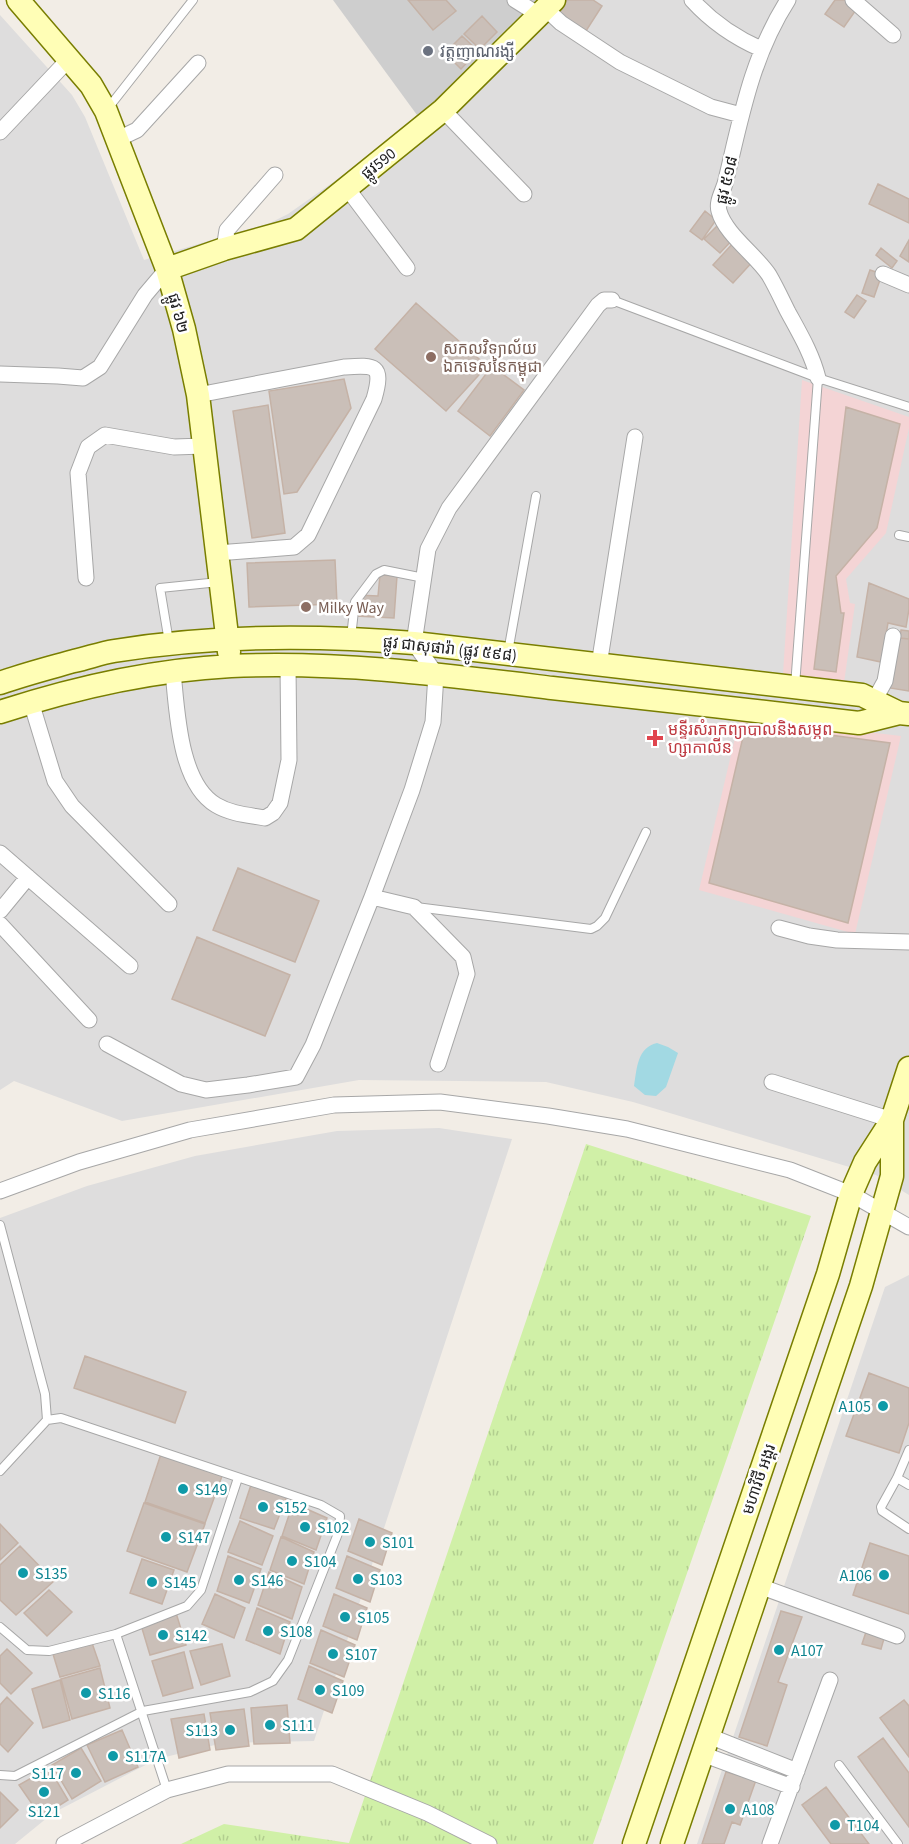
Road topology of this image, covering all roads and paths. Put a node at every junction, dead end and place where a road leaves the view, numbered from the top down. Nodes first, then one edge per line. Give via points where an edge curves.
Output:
1 (18, 0) edge
2 (193, 0) edge
3 (515, 0) edge
4 (692, 0) edge
5 (788, 0) edge
6 (853, 0) edge
7 (546, 8) edge
8 (893, 35) dead end
9 (761, 50) junction
10 (69, 59) junction
11 (198, 63) dead end
12 (442, 110) junction
13 (106, 111) junction
14 (741, 115) junction
15 (0, 132) edge
16 (118, 139) junction
17 (275, 176) dead end
18 (347, 188) junction
19 (524, 194) dead end
20 (224, 249) junction
21 (407, 268) dead end
22 (167, 269) junction
23 (883, 274) dead end
24 (909, 285) edge
25 (612, 300) joint
26 (0, 374) edge
27 (818, 378) junction
28 (198, 395) junction
29 (909, 407) edge
30 (635, 436) dead end
31 (204, 446) junction
32 (536, 496) dead end
33 (899, 535) dead end
34 (909, 537) edge
35 (217, 553) junction
36 (86, 578) dead end
37 (424, 578) junction
38 (221, 581) junction
39 (893, 636) dead end
40 (228, 638) junction
41 (351, 639) junction
42 (414, 643) junction
43 (169, 644) junction
44 (508, 654) junction
45 (599, 665) junction
46 (230, 666) junction
47 (288, 666) junction
48 (173, 672) junction
49 (436, 674) junction
50 (0, 682) edge
51 (795, 687) junction
52 (874, 701) junction
53 (31, 702) junction
54 (0, 712) edge
55 (904, 713) edge
56 (646, 832) dead end
57 (0, 853) edge
58 (28, 878) junction
59 (372, 897) junction
60 (169, 904) dead end
61 (414, 906) junction
62 (0, 911) edge
63 (0, 924) edge
64 (779, 928) dead end
65 (909, 942) edge
66 (130, 966) dead end
67 (89, 1020) dead end
68 (107, 1044) dead end
69 (438, 1064) dead end
70 (909, 1068) edge
71 (772, 1082) dead end
72 (892, 1120) junction
73 (0, 1191) edge
74 (851, 1194) junction
75 (883, 1211) junction
76 (0, 1225) edge
77 (909, 1227) edge
78 (47, 1420) junction
79 (909, 1449) edge
80 (0, 1471) edge
81 (238, 1478) junction
82 (897, 1478) junction
83 (909, 1485) edge
84 (909, 1529) edge
85 (759, 1586) junction
86 (0, 1627) edge
87 (116, 1634) junction
88 (897, 1636) dead end
89 (830, 1680) dead end
90 (143, 1712) junction
91 (705, 1745) junction
92 (839, 1766) dead end
93 (797, 1771) junction
94 (0, 1775) edge
95 (792, 1787) junction
96 (167, 1790) junction
97 (64, 1844) edge
98 (489, 1844) edge
99 (634, 1844) edge
100 (672, 1844) edge
101 (770, 1844) edge
102 (898, 1844) edge

1 - 10 main road, ផ្លូវ ៦២
2 - 13 lane
3 - 7 street
4 - 9 street via 740,40
5 - 9 street, ផ្លូវ ៥១៨
6 - 8 street
7 - 12 main road, ផ្លូវ590
7 - 14 street via 561,23 620,62 711,107
9 - 14 street, ផ្លូវ ៥១៨
10 - 13 main road, ផ្លូវ ៦២
10 - 15 street
11 - 16 street via 136,130
12 - 18 main road, ផ្លូវ590
12 - 19 street
13 - 16 main road, ផ្លូវ ៦២
14 - 27 street, ផ្លូវ ៥១៨ via 718,210 727,227 768,274 813,359
16 - 22 main road, ផ្លូវ ៦២
17 - 20 street via 227,230
18 - 20 main road, ផ្លូវ590 via 296,230
18 - 21 street
20 - 22 main road, ផ្លូវ590
22 - 26 street via 145,295 100,367 83,378
22 - 28 main road, ផ្លូវ ៦២
23 - 24 street
25 - 27 lane
25 - 37 street via 598,305 449,508 428,549
27 - 29 lane
27 - 51 lane
28 - 31 main road, ផ្លូវ ៦២
28 - 35 street via 344,367 372,367 380,380 308,535 294,547
30 - 45 street
31 - 35 main road, ផ្លូវ ៦២
31 - 36 street via 174,447 105,435 88,447 78,473
32 - 44 lane
33 - 34 lane
35 - 38 main road, ផ្លូវ ៦២
37 - 41 lane via 384,570 376,574 355,602
37 - 42 street
38 - 40 main road, ផ្លូវ ៦២
38 - 43 lane via 160,588
39 - 52 street via 885,681
40 - 41 main road, ផ្លូវ ជាសុផារ៉ា (ផ្លូវ ៥៩៨)
40 - 43 main road, ផ្លូវ ជាសុផារ៉ា (ផ្លូវ ៥៩៨)
40 - 46 main road, ផ្លូវ ៦២
41 - 42 main road, ផ្លូវ ជាសុផារ៉ា (ផ្លូវ ៥៩៨)
42 - 44 main road, ផ្លូវ ជាសុផារ៉ា (ផ្លូវ ៥៩៨)
42 - 49 street
43 - 50 main road, ផ្លូវ ជាសុផារ៉ា (ផ្លូវ ៥៩៨) via 111,652
44 - 45 main road, ផ្លូវ ជាសុផារ៉ា (ផ្លូវ ៥៩៨)
45 - 51 main road, ផ្លូវ ជាសុផារ៉ា (ផ្លូវ ៥៩៨)
46 - 47 main road, ផ្លូវ ជាសុផារ៉ា (ផ្លូវ ៥៩៨)
46 - 48 main road, ផ្លូវ ជាសុផារ៉ា (ផ្លូវ ៥៩៨)
47 - 48 street via 289,760 280,803 265,818 237,814 216,805 193,780 182,740
47 - 49 main road, ផ្លូវ ជាសុផារ៉ា (ផ្លូវ ៥៩៨)
48 - 53 main road, ផ្លូវ ជាសុផារ៉ា (ផ្លូវ ៥៩៨) via 118,680
49 - 55 main road, ផ្លូវ ជាសុផារ៉ា (ផ្លូវ ៥៩៨) via 859,723
49 - 59 street via 433,722
51 - 52 main road, ផ្លូវ ជាសុផារ៉ា (ផ្លូវ ៥៩៨) via 862,695
52 - 55 main road, ផ្លូវ ជាសុផារ៉ា (ផ្លូវ ៥៩៨)
53 - 54 main road, ផ្លូវ ជាសុផារ៉ា (ផ្លូវ ៥៩៨)
53 - 60 street via 55,781 72,806
56 - 61 lane via 605,918 591,929
57 - 58 street
58 - 62 street
58 - 66 street
59 - 61 street
59 - 68 street via 313,1045 296,1077 206,1090 181,1084
61 - 69 street via 463,957 467,975
63 - 67 street
64 - 65 street via 837,940
70 - 72 main road, មហាវិថី អង្គរ
71 - 72 street
72 - 74 main road, មហាវិថី អង្គរ via 865,1162
72 - 75 main road, មហាវិថី អង្គរ via 892,1176
73 - 74 street via 79,1162 190,1130 334,1105 440,1102 627,1129 790,1170
74 - 75 street
74 - 99 main road, មហាវិថី អង្គរ via 828,1274
75 - 77 street
75 - 85 main road, មហាវិថី អង្គរ
76 - 78 lane via 45,1394
78 - 80 lane
78 - 81 lane via 61,1418
79 - 82 lane
81 - 87 lane via 201,1590 187,1606
81 - 90 lane via 321,1505 340,1516 339,1531 288,1659 273,1681 250,1692
82 - 83 lane
82 - 84 lane via 881,1507
85 - 88 street
85 - 91 main road, មហាវិថី អង្គរ
86 - 87 lane via 27,1650 49,1651
87 - 90 lane
89 - 93 street
90 - 94 lane via 15,1776
90 - 96 lane
91 - 93 street
91 - 95 street
91 - 100 main road, មហាវិថី អង្គរ
92 - 102 lane
93 - 95 street
95 - 101 street
96 - 97 street
96 - 98 street via 228,1774 332,1774 427,1813

